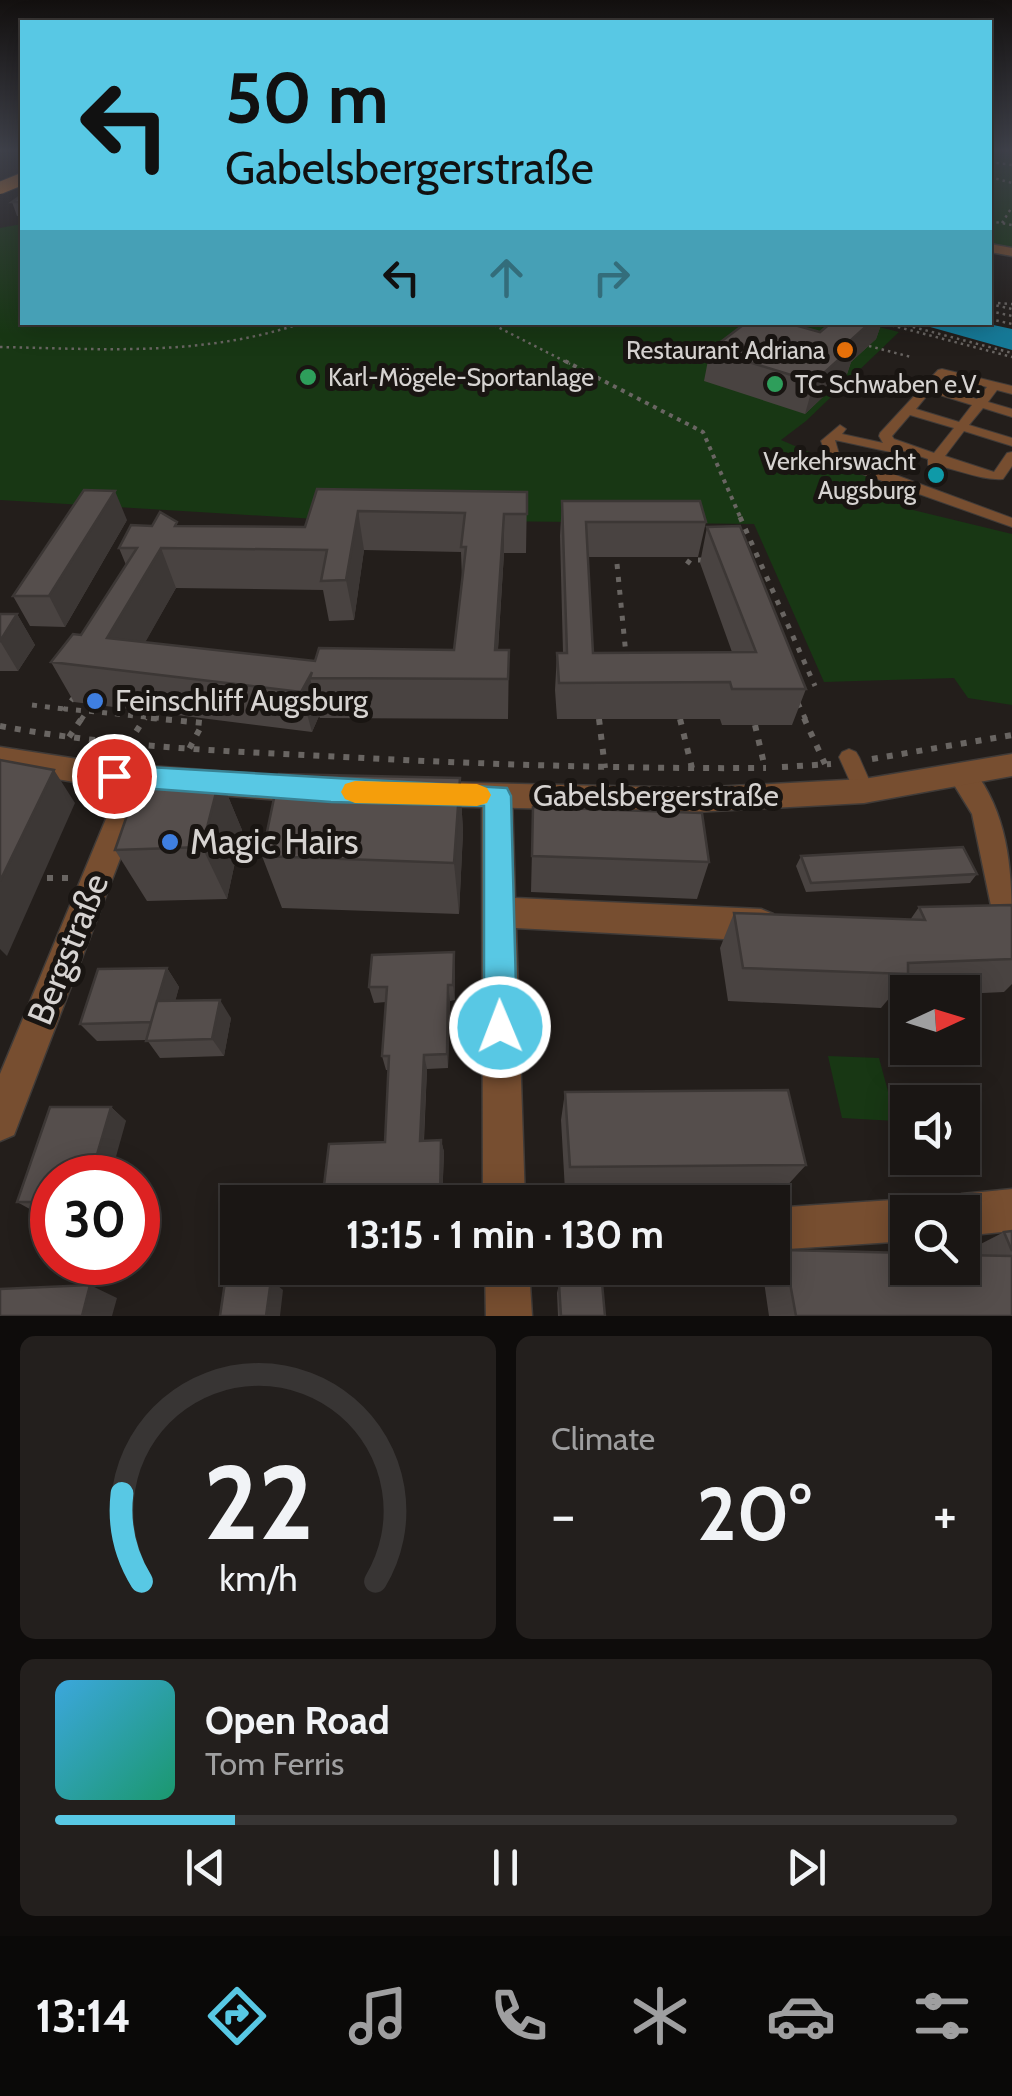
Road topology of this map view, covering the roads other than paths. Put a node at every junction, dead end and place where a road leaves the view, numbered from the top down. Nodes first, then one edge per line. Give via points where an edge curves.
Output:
1 (995, 385) junction
2 (1012, 390) edge
3 (923, 393) junction
4 (977, 408) junction
5 (908, 410) junction
6 (1012, 413) edge
7 (962, 427) junction
8 (1012, 442) edge
9 (1012, 456) edge
10 (935, 460) junction
11 (995, 482) dead end
12 (1012, 523) edge
13 (0, 758) edge
14 (850, 759) road end
15 (1012, 765) edge
16 (962, 775) junction
17 (137, 778) junction
18 (864, 790) junction
19 (331, 791) edge
20 (405, 793) edge
21 (497, 796) junction
22 (497, 912) junction
23 (976, 921) edge
24 (1012, 922) edge
25 (797, 924) edge
26 (0, 1120) edge
27 (504, 1185) edge
28 (1012, 1210) edge
29 (980, 1213) edge
30 (890, 1221) edge
31 (790, 1228) edge
32 (507, 1285) edge
33 (509, 1316) edge

1 - 2 lane
1 - 3 lane via 942,372
1 - 4 lane
3 - 4 lane
3 - 5 lane
4 - 6 lane
4 - 7 lane
5 - 7 lane
5 - 10 lane via 885,436
7 - 8 lane
7 - 10 lane
9 - 10 lane via 998,476
10 - 11 lane
10 - 12 lane via 836,432 827,441 833,456 846,463
13 - 17 street
14 - 18 lane
15 - 16 street, Gabelsbergerstraße
16 - 18 street, Gabelsbergerstraße
16 - 24 street via 986,812
17 - 19 street
17 - 26 street, Bergstraße
18 - 21 street, Gabelsbergerstraße via 694,800
20 - 21 street, Gabelsbergerstraße
21 - 22 street
22 - 25 street
22 - 27 street
23 - 24 street
28 - 29 street
30 - 31 street
32 - 33 street

